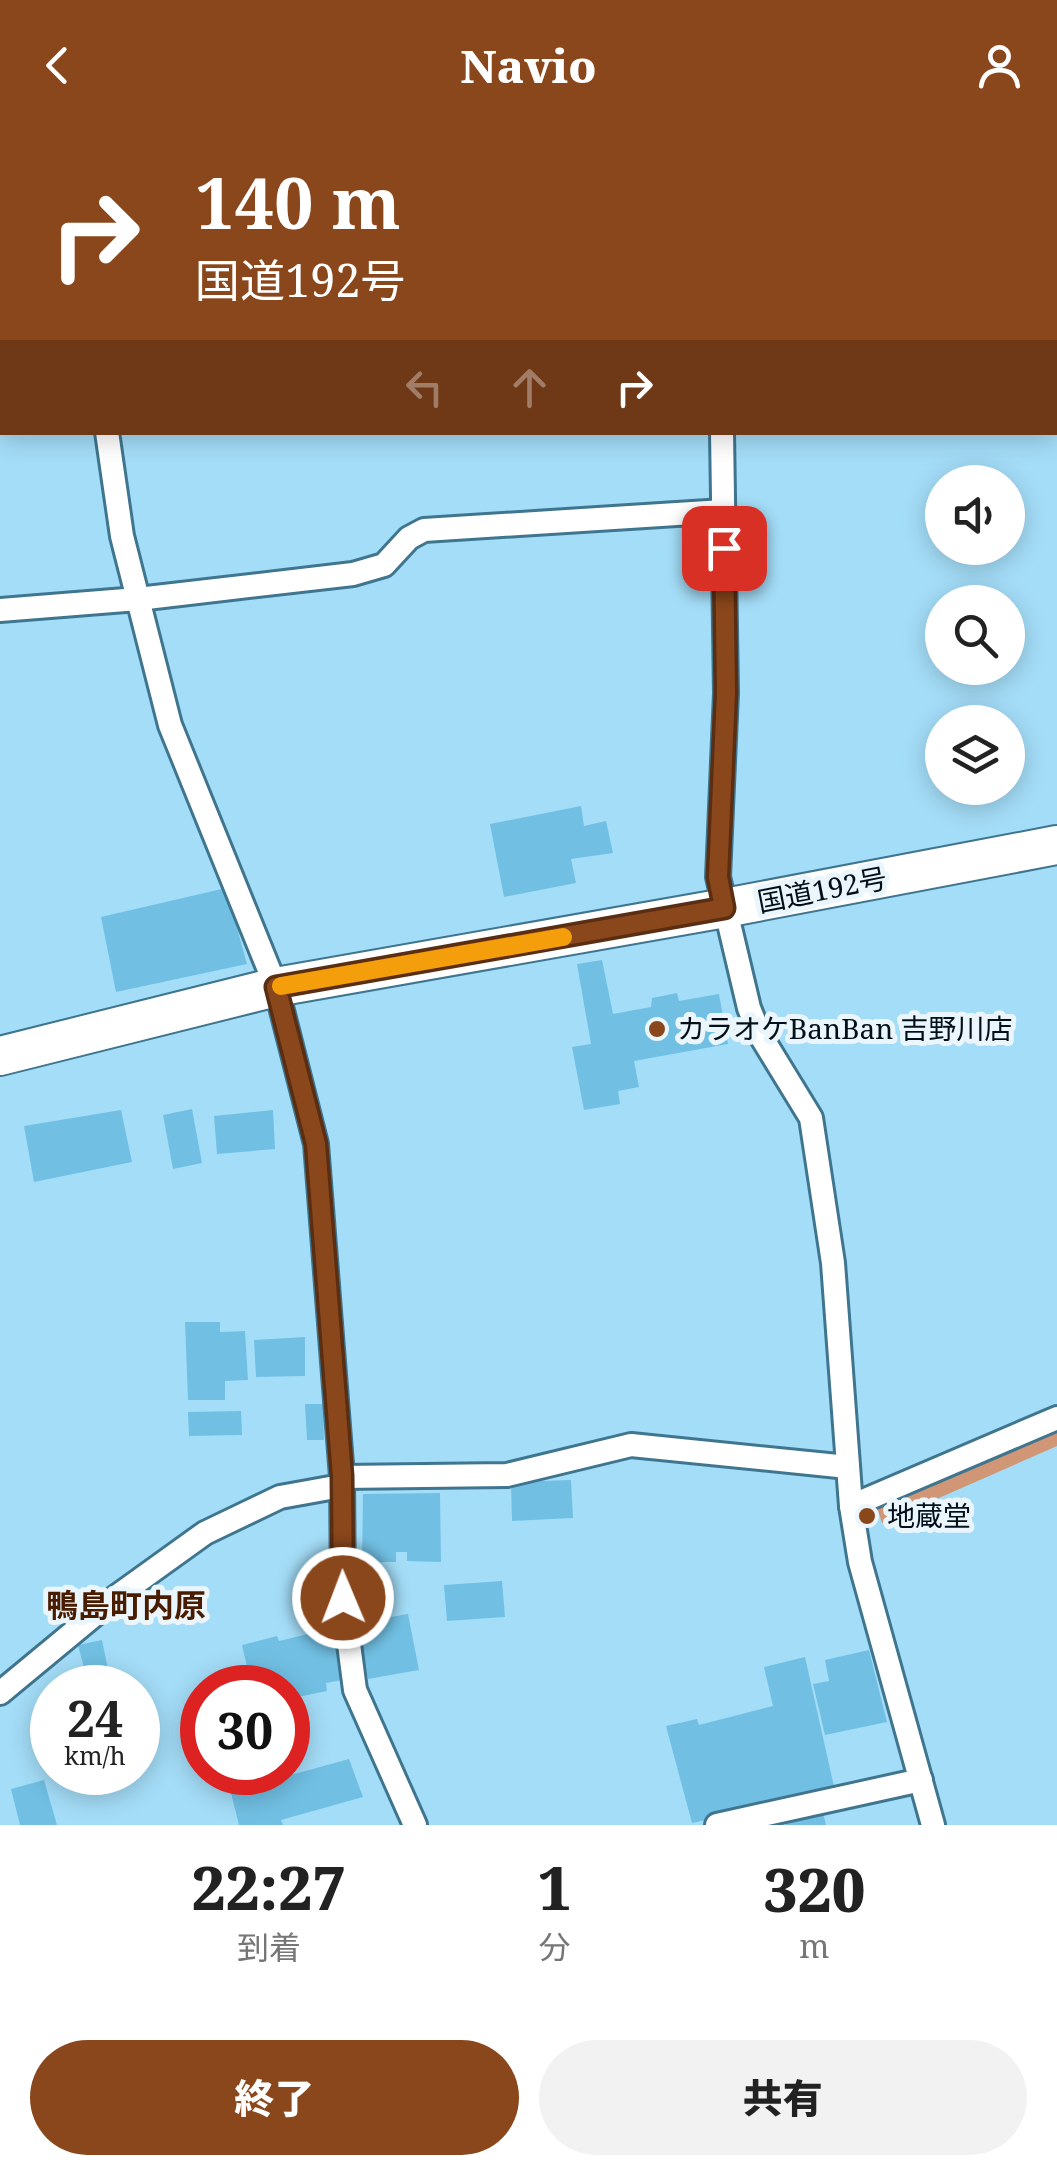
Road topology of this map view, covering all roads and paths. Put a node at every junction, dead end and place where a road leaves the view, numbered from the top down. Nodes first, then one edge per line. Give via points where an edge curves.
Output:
1 (107, 435) edge
2 (722, 435) edge
3 (724, 511) junction
4 (138, 599) junction
5 (0, 610) edge
6 (1057, 845) edge
7 (724, 908) junction
8 (276, 987) junction
9 (0, 1056) edge
10 (1057, 1418) edge
11 (848, 1468) junction
12 (341, 1481) junction
13 (851, 1506) junction
14 (0, 1693) edge
15 (920, 1780) junction
16 (415, 1825) edge
17 (716, 1825) edge
18 (933, 1825) edge

1 - 4 street
2 - 3 street
3 - 4 street via 424,530 384,565 353,574
3 - 7 street via 718,877
4 - 5 street
4 - 8 street via 170,725
6 - 7 highway, 国道192号
7 - 8 highway, 国道192号
7 - 11 street via 759,1033 811,1118 833,1263
8 - 9 highway, 国道192号
8 - 12 street via 316,1144
10 - 13 street
11 - 12 street via 631,1445 507,1474
11 - 13 street
12 - 14 street via 280,1496 205,1533
12 - 16 street via 343,1598 356,1690
13 - 15 street
15 - 17 street
15 - 18 street

